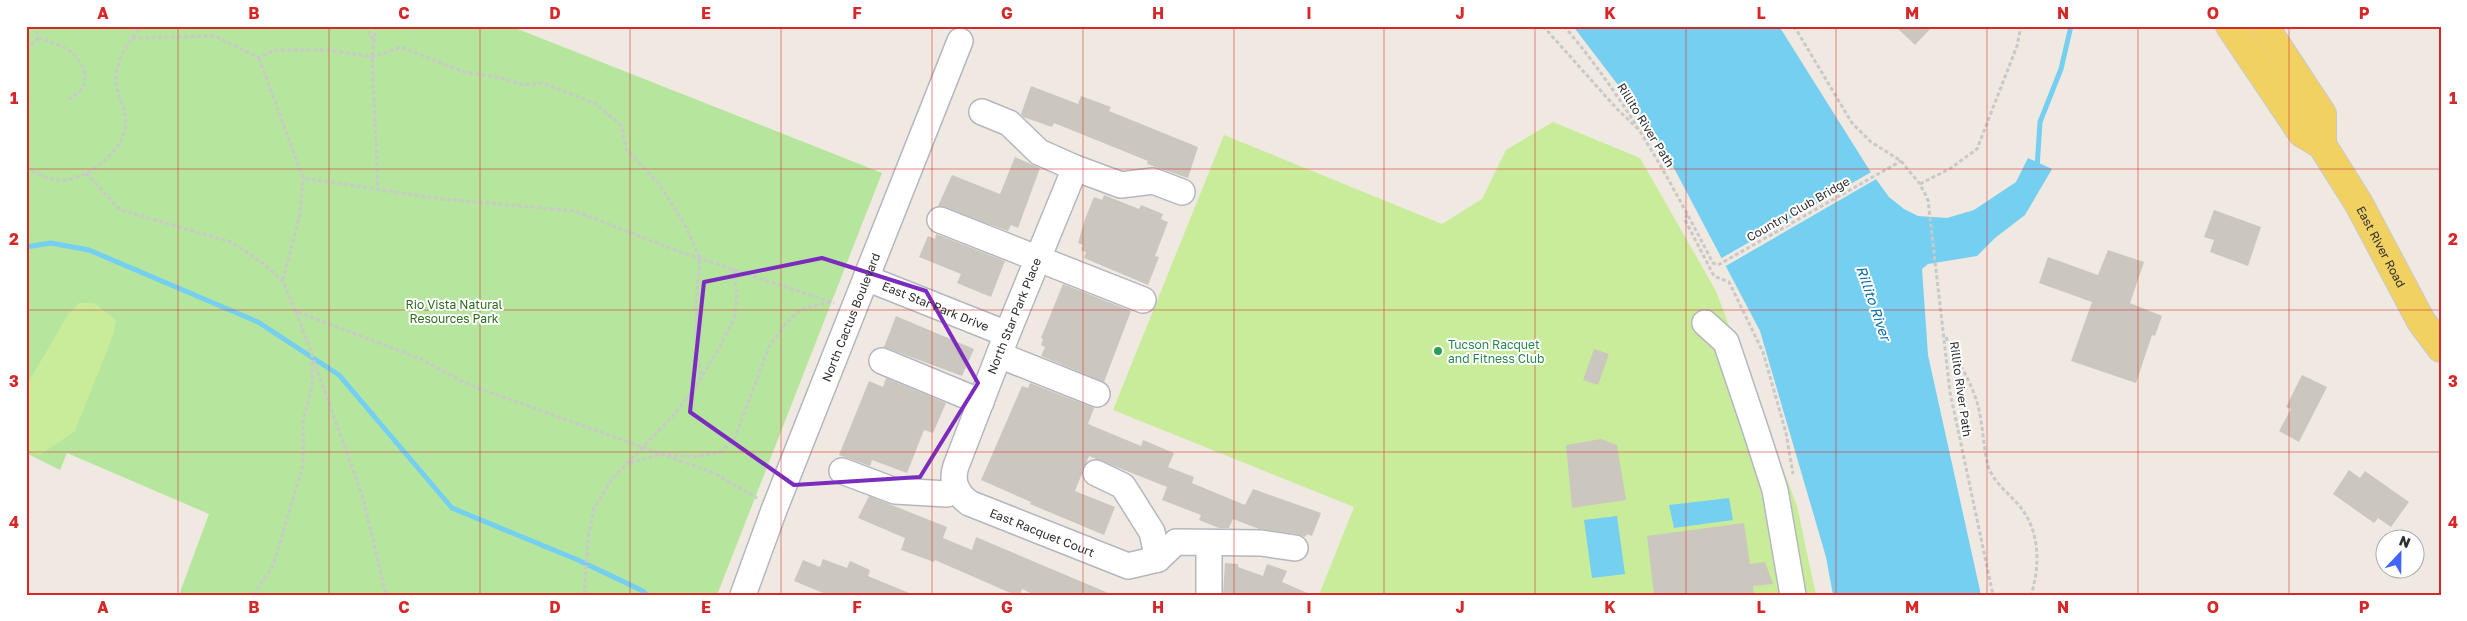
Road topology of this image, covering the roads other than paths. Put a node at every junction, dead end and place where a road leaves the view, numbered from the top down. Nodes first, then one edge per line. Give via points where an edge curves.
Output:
1 (2230, 26) edge
2 (2264, 26) edge
3 (960, 42) dead end
4 (982, 112) dead end
5 (2322, 145) junction
6 (1076, 168) junction
7 (1182, 192) dead end
8 (940, 220) dead end
9 (1038, 258) junction
10 (866, 278) junction
11 (1143, 300) dead end
12 (1705, 324) dead end
13 (1002, 345) junction
14 (2441, 348) edge
15 (882, 361) dead end
16 (1097, 394) dead end
17 (981, 402) junction
18 (842, 471) dead end
19 (1096, 474) dead end
20 (954, 483) junction
21 (1294, 548) dead end
22 (1210, 557) dead end
23 (1158, 558) junction
24 (743, 595) edge
25 (1209, 595) edge
26 (1793, 595) edge

1 - 5 main road, East River Road via 2302,133
2 - 5 main road via 2322,114
3 - 10 street, North Cactus Boulevard
4 - 6 street via 1009,122 1039,152
5 - 14 main road, East River Road via 2359,204 2421,321
6 - 7 street via 1121,185 1153,181
6 - 9 street, North Star Park Place
8 - 9 street
9 - 11 street
9 - 13 street, North Star Park Place
10 - 13 street, East Star Park Drive
10 - 24 street, North Cactus Boulevard via 842,307
12 - 26 street via 1726,342 1759,439 1775,490
13 - 16 street, East Star Park Drive
13 - 17 street, North Star Park Place
15 - 17 street
17 - 20 street, North Star Park Place
18 - 20 street via 895,491
19 - 23 street via 1123,486 1152,532
20 - 23 street, East Racquet Court via 969,504 1128,566
21 - 23 street via 1260,543 1176,542
22 - 25 street

